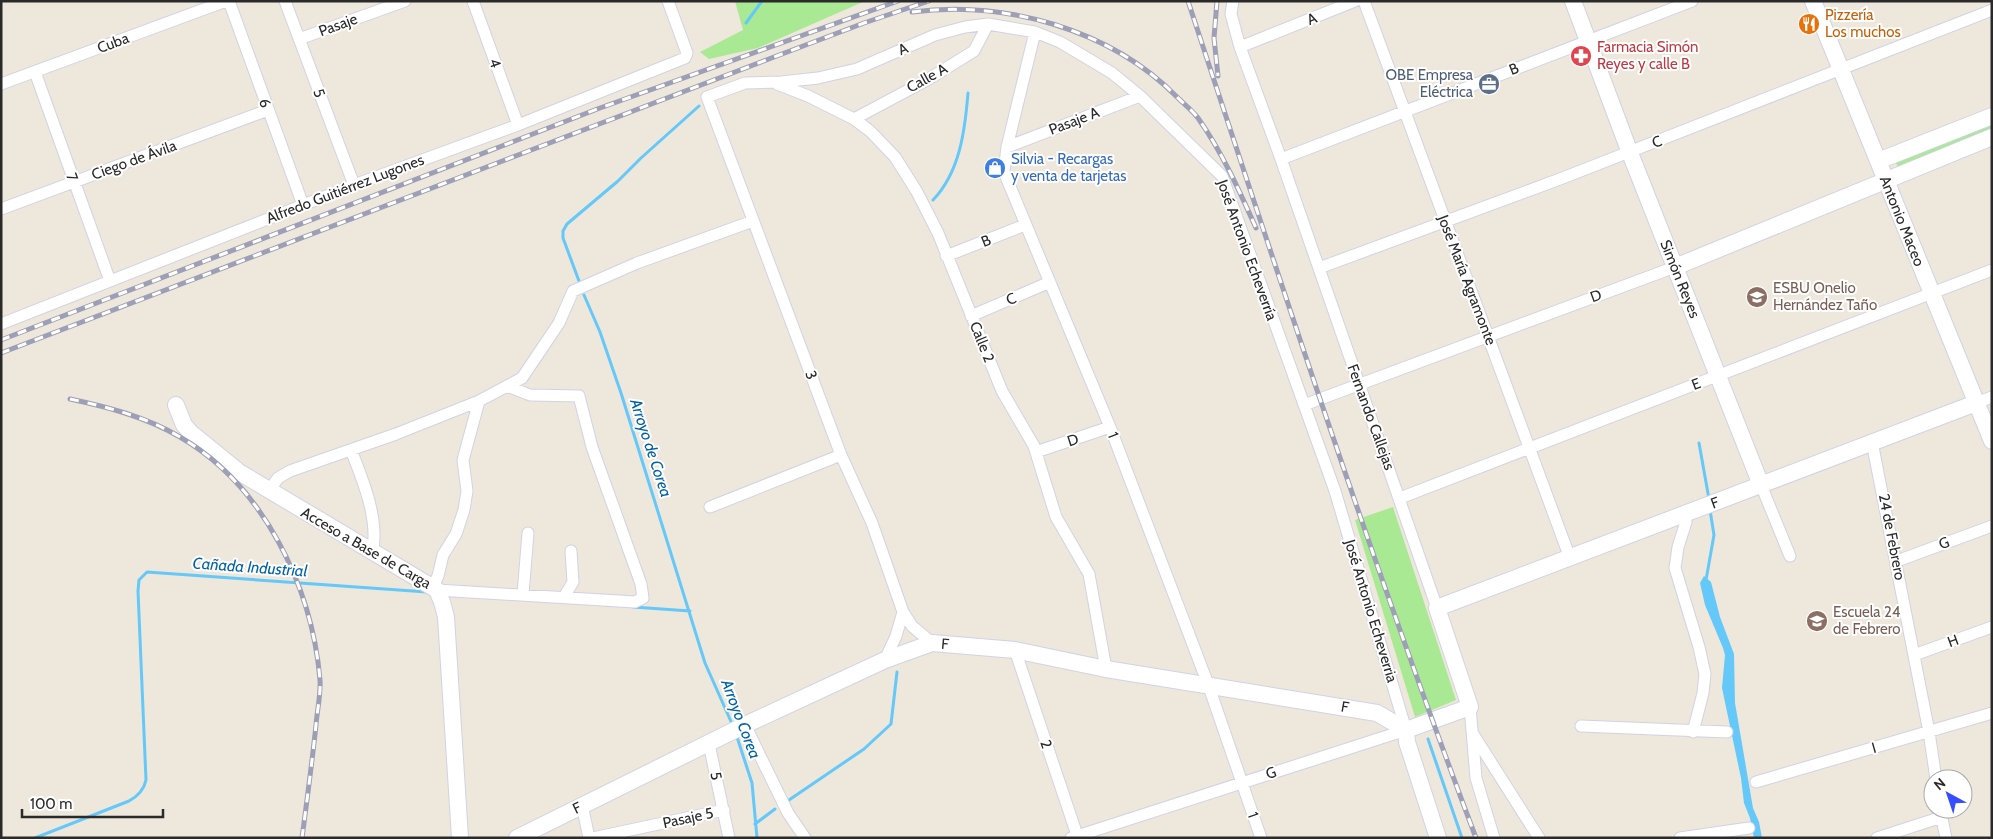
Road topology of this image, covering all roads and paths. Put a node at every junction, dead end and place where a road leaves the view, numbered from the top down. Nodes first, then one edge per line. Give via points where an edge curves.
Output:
1 (227, 1) edge
2 (285, 1) edge
3 (405, 1) edge
4 (473, 1) edge
5 (668, 1) edge
6 (1233, 1) edge
7 (1355, 1) edge
8 (1364, 1) edge
9 (1573, 1) edge
10 (1692, 1) edge
11 (1813, 1) edge
12 (1992, 10) edge
13 (988, 24) junction
14 (1035, 32) junction
15 (299, 39) junction
16 (1588, 40) junction
17 (1240, 47) junction
18 (1840, 69) junction
19 (35, 72) junction
20 (771, 82) junction
21 (1, 84) edge
22 (1140, 96) junction
23 (707, 97) joint
24 (268, 110) junction
25 (1405, 111) junction
26 (1992, 116) edge
27 (854, 118) junction
28 (518, 125) junction
29 (1992, 137) edge
30 (1007, 147) junction
31 (1630, 152) junction
32 (1281, 159) junction
33 (1878, 161) junction
34 (1886, 180) junction
35 (74, 182) junction
36 (354, 185) junction
37 (303, 205) junction
38 (1, 210) edge
39 (752, 221) junction
40 (1445, 223) junction
41 (1025, 225) junction
42 (946, 256) junction
43 (1675, 267) junction
44 (1319, 268) junction
45 (1992, 270) edge
46 (110, 281) junction
47 (1050, 282) junction
48 (1932, 293) junction
49 (972, 316) junction
50 (1, 324) edge
51 (1488, 336) junction
52 (1718, 376) junction
53 (1358, 383) junction
54 (507, 386) junction
55 (1992, 397) edge
56 (479, 401) junction
57 (1976, 403) junction
58 (1304, 404) junction
59 (176, 405) dead end
60 (1110, 427) junction
61 (1872, 442) junction
62 (1992, 442) edge
63 (1530, 449) junction
64 (351, 450) junction
65 (1036, 452) junction
66 (841, 456) junction
67 (1761, 485) junction
68 (269, 491) junction
69 (1335, 491) joint
70 (1400, 498) junction
71 (710, 507) dead end
72 (1687, 513) junction
73 (1992, 526) edge
74 (528, 533) dead end
75 (572, 551) dead end
76 (372, 553) junction
77 (1790, 556) dead end
78 (1570, 558) junction
79 (1897, 561) junction
80 (435, 588) junction
81 (523, 594) junction
82 (564, 597) junction
83 (1437, 608) junction
84 (903, 612) junction
85 (1992, 627) edge
86 (932, 643) junction
87 (1015, 650) junction
88 (1914, 655) junction
89 (885, 660) junction
90 (1106, 669) junction
91 (1208, 684) junction
92 (1470, 707) junction
93 (1992, 713) edge
94 (745, 725) junction
95 (1581, 726) dead end
96 (1406, 730) junction
97 (1471, 731) junction
98 (1693, 732) junction
99 (1727, 732) dead end
100 (1929, 732) junction
101 (709, 744) junction
102 (1935, 769) edge
103 (1756, 782) dead end
104 (1242, 783) junction
105 (582, 805) junction
106 (724, 810) junction
107 (1926, 819) edge
108 (1942, 819) edge
109 (1749, 828) dead end
110 (1075, 837) edge
111 (460, 838) edge
112 (518, 838) edge
113 (591, 838) edge
114 (729, 838) edge
115 (805, 838) edge
116 (1261, 838) edge
117 (1438, 838) edge
118 (1494, 838) edge
119 (1539, 838) edge
120 (1680, 838) edge
121 (1877, 838) edge
122 (1946, 838) edge

1 - 19 street, Cuba
1 - 24 street, 6
2 - 15 street, 5
3 - 15 street, Pasaje
4 - 28 street, 4
5 - 28 street, Alfredo Guitiérrez Lugones via 686,53 684,58
6 - 17 street, Fernando Callejas via 1231,14
7 - 17 street, A
8 - 25 street, José María Agramonte
9 - 16 street, Simón Reyes
10 - 16 street, B
11 - 18 street, Antonio Maceo
12 - 18 street, C
13 - 14 street, A
13 - 20 street, A via 935,35 857,69 818,78
13 - 27 street, Calle A via 974,52
14 - 22 street, José Antonio Echeverría via 1087,57
14 - 30 street, 1
15 - 36 street, 5
16 - 25 street, B
16 - 31 street, Simón Reyes
17 - 32 street, Fernando Callejas
18 - 31 street, C
18 - 33 street, Antonio Maceo
19 - 21 street, Cuba
19 - 35 street, 7
20 - 23 street, A via 745,83
20 - 27 street, Calle 2
22 - 30 street, Pasaje A
22 - 58 street, José Antonio Echeverría via 1222,176
23 - 39 street, 3
24 - 35 street, Ciego de Ávila
24 - 37 street, 6
25 - 32 street, B
25 - 40 street, José María Agramonte
26 - 33 street
27 - 42 street, Calle 2 via 895,157 917,192
28 - 36 street, Alfredo Guitiérrez Lugones
29 - 34 street, D
30 - 41 street, 1 via 1004,172
31 - 40 street, C
31 - 43 street, Simón Reyes
32 - 44 street, Fernando Callejas
33 - 34 street, Antonio Maceo
34 - 43 street, D
34 - 48 street, Antonio Maceo
35 - 38 street, Ciego de Ávila
35 - 46 street, 7
36 - 37 street, Alfredo Guitiérrez Lugones
37 - 46 street, Alfredo Guitiérrez Lugones
39 - 54 street via 637,263 573,291 559,324 522,378
39 - 66 street, 3
40 - 44 street, C
40 - 51 street, José María Agramonte
41 - 42 street, B
41 - 47 street, 1
42 - 49 street, Calle 2
43 - 51 street, D
43 - 52 street, Simón Reyes
44 - 53 street, Fernando Callejas
45 - 48 street, E
46 - 50 street, Alfredo Guitiérrez Lugones
47 - 49 street, C
47 - 60 street, 1
48 - 52 street, E
48 - 57 street, Antonio Maceo
49 - 65 street, Calle 2 via 1002,391
51 - 53 street, D
51 - 63 street, José María Agramonte
52 - 63 street, E
52 - 67 street, Simón Reyes
53 - 58 street, D
53 - 70 street, Fernando Callejas
54 - 56 street
54 - 82 street via 530,395 579,396 592,447 641,584 643,598 635,602
55 - 57 street, F
56 - 64 street
56 - 80 street via 463,460 468,491 464,510 456,534 443,555
57 - 61 street, F
57 - 62 street, Antonio Maceo
58 - 69 street, José Antonio Echeverría
59 - 68 street, Acceso a Base de Carga via 191,434
60 - 65 street, D
60 - 91 street, 1
61 - 67 street, F
61 - 79 street, 24 de Febrero
63 - 70 street, E
63 - 78 street, José María Agramonte
64 - 68 street via 290,471 278,478
64 - 76 street via 373,516 375,541
65 - 90 street, Calle 2 via 1056,517 1089,574
66 - 71 street
66 - 84 street, 3 via 872,523
67 - 72 street, F
67 - 77 street, Simón Reyes
68 - 76 street, Acceso a Base de Carga
69 - 96 street, José Antonio Echeverria
70 - 83 street, Fernando Callejas
72 - 78 street, F
72 - 98 street via 1675,568 1705,674
73 - 79 street, G
74 - 81 street
75 - 82 street via 573,582
76 - 80 street, Acceso a Base de Carga
78 - 83 street, F
79 - 88 street, 24 de Febrero
80 - 81 street
80 - 111 street, Acceso a Base de Carga via 446,617
81 - 82 street
83 - 92 street, Fernando Callejas
84 - 86 street, 3 via 912,626
84 - 89 street
85 - 88 street, H
86 - 87 street, F
86 - 89 street, F
87 - 90 street, F
87 - 110 street, 2
88 - 100 street, 24 de Febrero
89 - 94 street, F
90 - 91 street, F
91 - 96 street, F via 1377,713
91 - 104 street, 1
92 - 96 street, G
92 - 97 street, Fernando Callejas
93 - 100 street, I
94 - 101 street, F
94 - 115 street via 788,813
95 - 98 street
96 - 104 street, G
96 - 117 street
97 - 118 street, Fernando Callejas via 1476,778
97 - 119 street
98 - 99 street
100 - 102 street, 24 de Febrero
100 - 103 street, I
101 - 105 street, F
101 - 106 street, 5
104 - 110 street, G
104 - 116 street, 1
105 - 112 street, F
105 - 113 street
106 - 113 street, Pasaje 5
106 - 114 street, 5
107 - 121 street
108 - 122 street
109 - 120 street

